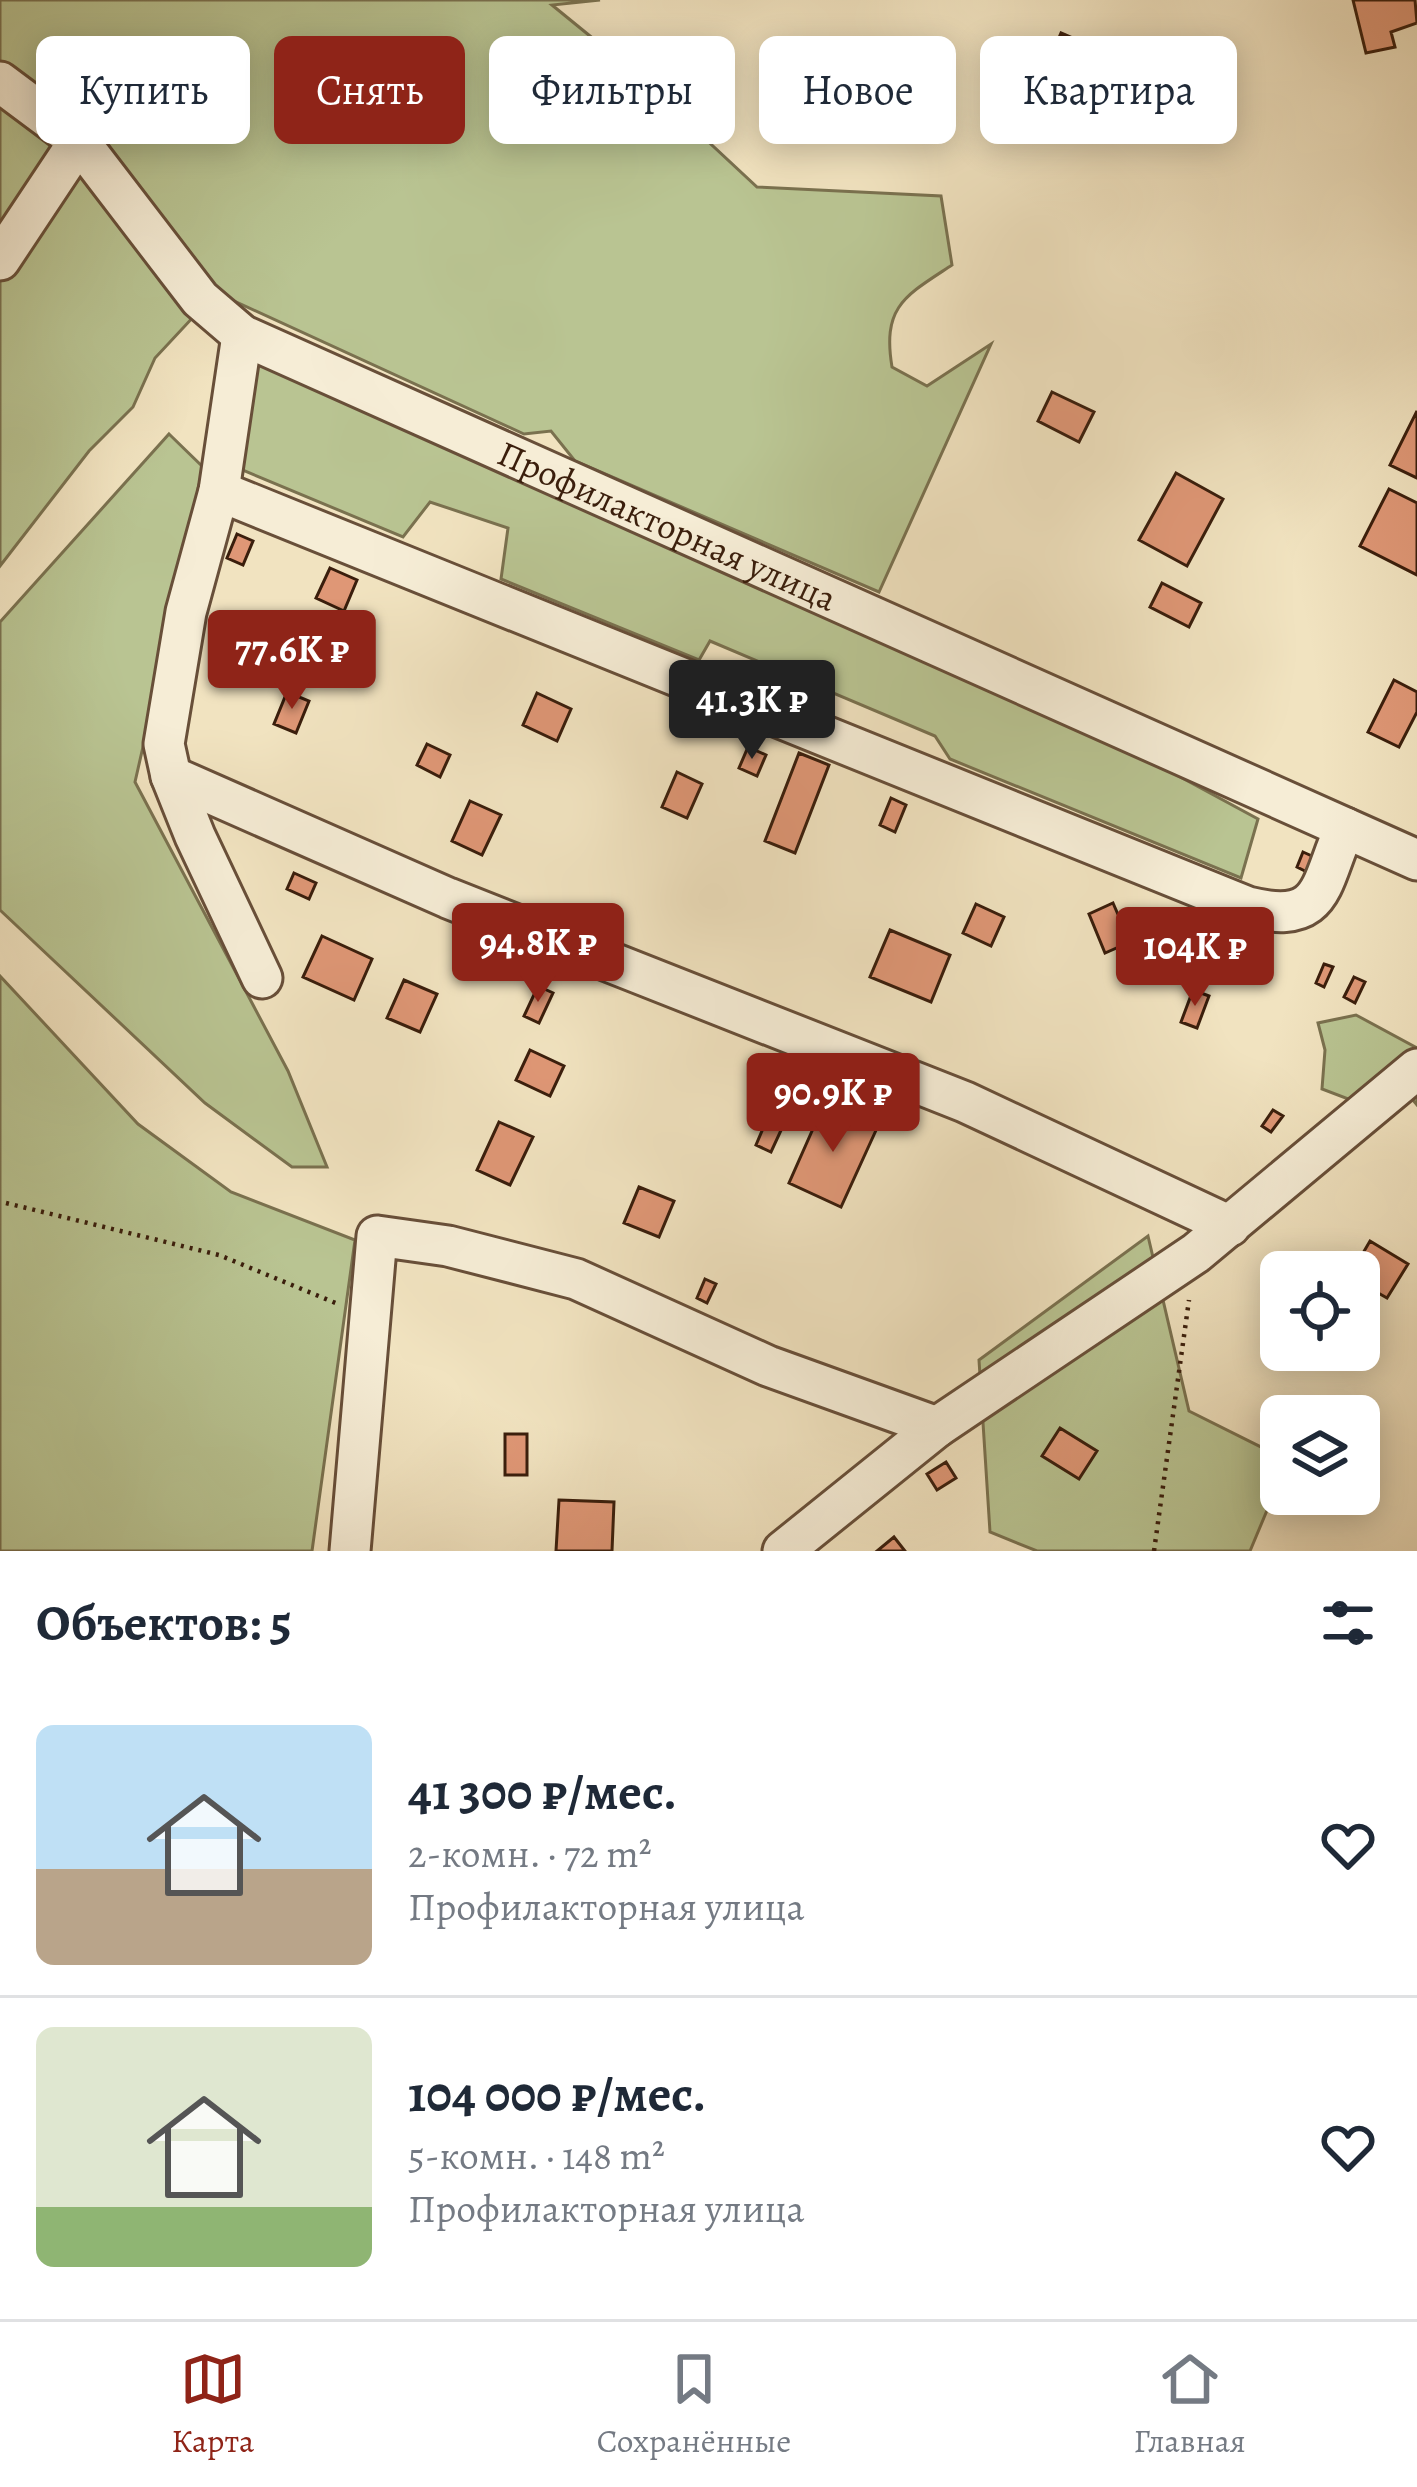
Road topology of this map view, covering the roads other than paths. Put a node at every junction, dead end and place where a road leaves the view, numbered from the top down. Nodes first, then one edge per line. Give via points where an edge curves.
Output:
1 (0, 82) edge
2 (36, 109) edge
3 (78, 144) edge
4 (81, 144) edge
5 (0, 260) edge
6 (242, 335) junction
7 (219, 491) junction
8 (171, 776) junction
9 (1345, 828) junction
10 (1417, 860) edge
11 (262, 978) dead end
12 (1415, 1079) edge
13 (1230, 1226) junction
14 (937, 1427) junction
15 (350, 1551) edge
16 (783, 1551) edge

1 - 2 street, Профилакторная улица
3 - 5 street
4 - 6 street, Профилакторная улица via 200,299
6 - 7 street
6 - 9 street, Профилакторная улица
7 - 8 street via 170,697 164,744
7 - 9 street via 1248,907 1283,916 1309,904
8 - 11 street
8 - 13 street via 448,898 965,1102
9 - 10 street, Профилакторная улица
12 - 13 street
13 - 14 street
14 - 15 street via 768,1366 576,1279 377,1236
14 - 16 street

